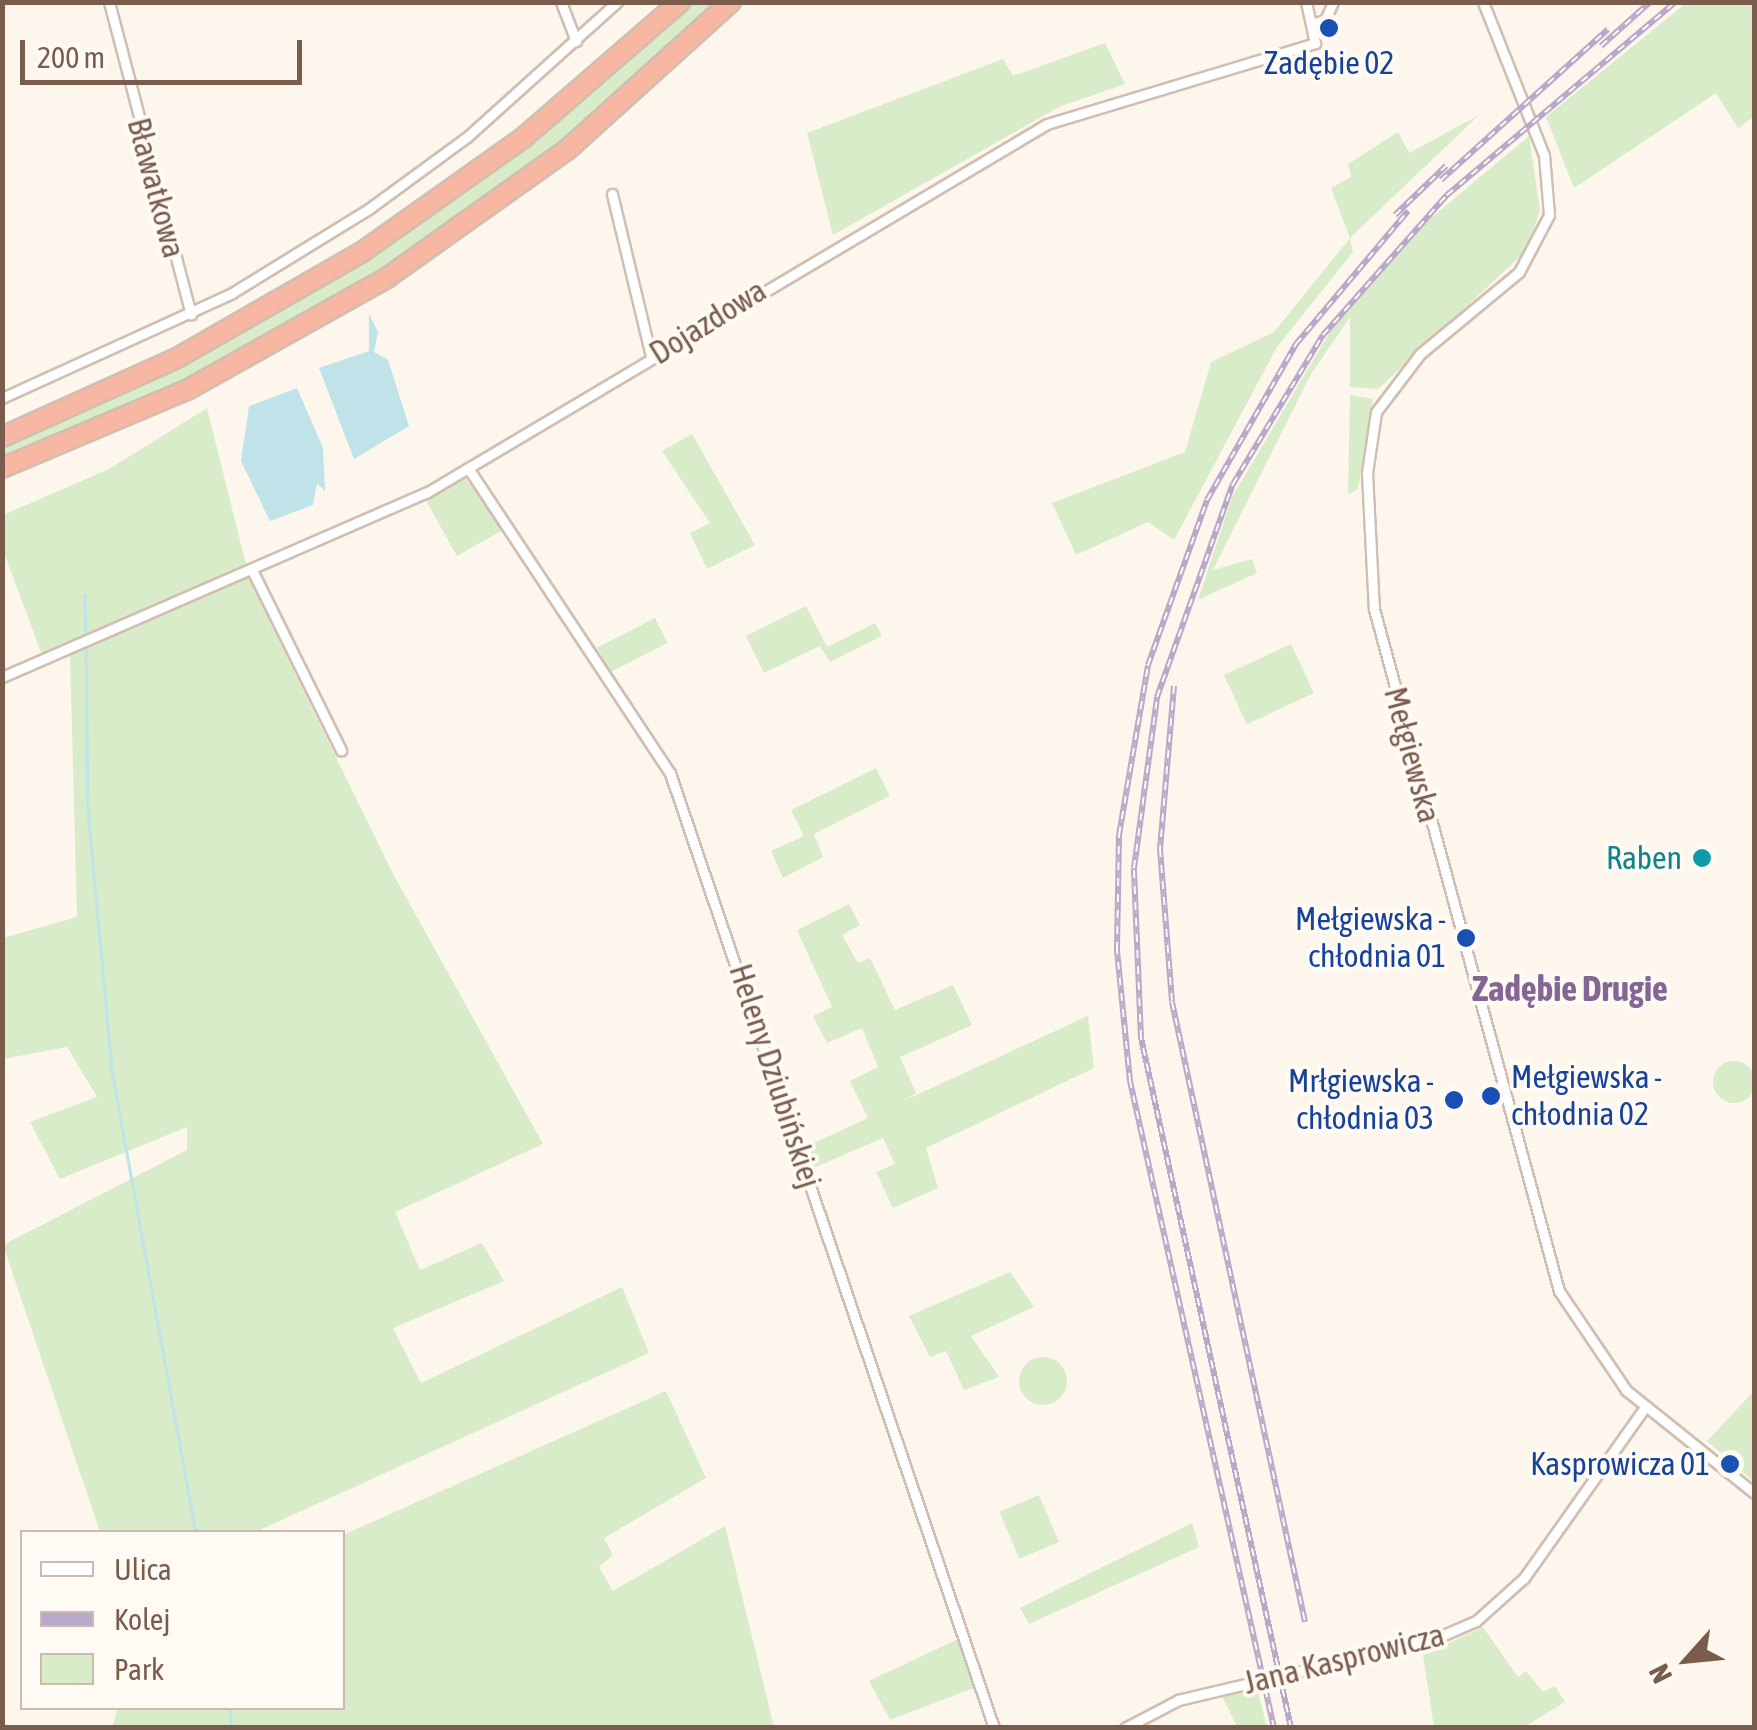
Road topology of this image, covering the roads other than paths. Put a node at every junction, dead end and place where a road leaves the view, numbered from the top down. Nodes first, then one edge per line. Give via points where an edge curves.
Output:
1 (109, 2) edge
2 (561, 2) edge
3 (617, 2) edge
4 (680, 2) edge
5 (731, 2) edge
6 (1306, 2) edge
7 (1334, 2) edge
8 (1482, 2) edge
9 (1311, 24) junction
10 (576, 41) junction
11 (612, 194) dead end
12 (191, 314) junction
13 (651, 357) junction
14 (2, 398) edge
15 (2, 437) edge
16 (2, 468) edge
17 (468, 468) junction
18 (253, 572) junction
19 (2, 677) edge
20 (341, 750) dead end
21 (1645, 1407) junction
22 (1754, 1494) edge
23 (994, 1728) edge
24 (1125, 1728) edge

1 - 12 street, Bławatkowa
2 - 10 street
3 - 10 street
4 - 15 highway via 523,138 374,245 209,342
5 - 16 highway via 576,143 388,278 187,390
6 - 9 street
7 - 9 street via 1325,20
8 - 21 street, Mełgiewska via 1544,155 1550,215 1519,272 1420,354 1380,405 1367,458 1371,594 1550,1265 1585,1342
9 - 13 street, Dojazdowa via 1315,43 1047,124
10 - 12 street via 412,180
11 - 13 street
12 - 14 street
13 - 17 street, Dojazdowa
17 - 18 street, Dojazdowa
17 - 23 street, Heleny Dziubińskiej via 670,773
18 - 19 street, Dojazdowa
18 - 20 street
21 - 22 street, Mełgiewska
21 - 24 street, Jana Kasprowicza via 1524,1578 1476,1622 1432,1640 1178,1700

